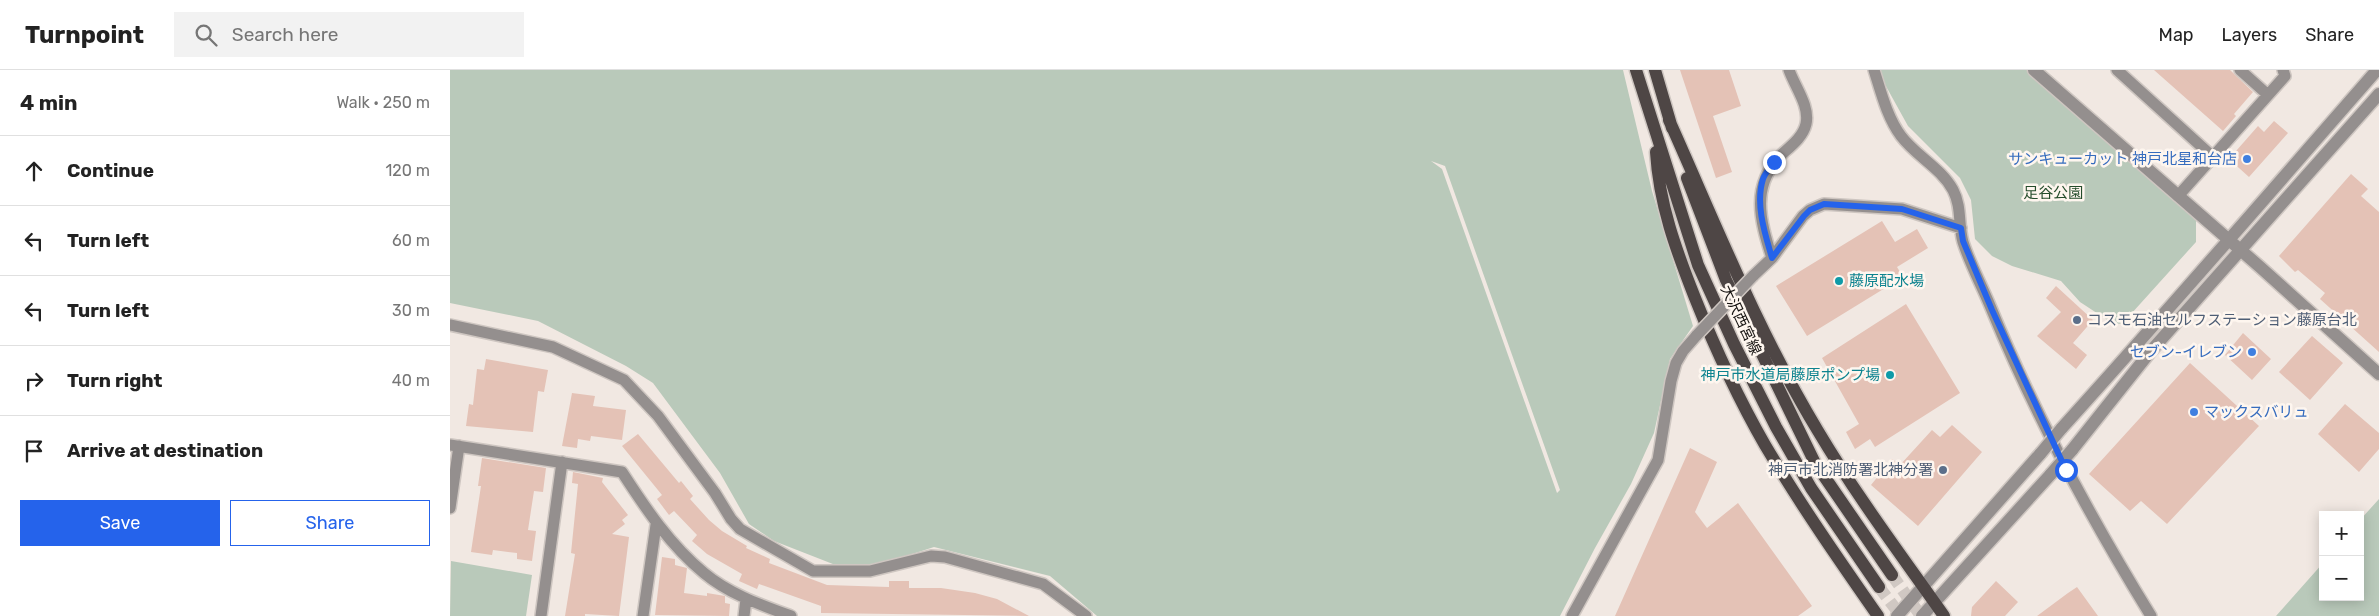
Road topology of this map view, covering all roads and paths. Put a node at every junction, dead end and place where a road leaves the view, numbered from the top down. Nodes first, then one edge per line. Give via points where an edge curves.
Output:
1 (1636, 70) edge
2 (1655, 70) edge
3 (1789, 70) edge
4 (1874, 70) edge
5 (2034, 70) edge
6 (2117, 70) edge
7 (2240, 70) edge
8 (2283, 70) edge
9 (2377, 70) edge
10 (2379, 94) edge
11 (2268, 95) junction
12 (1669, 120) junction
13 (1655, 133) junction
14 (2213, 157) junction
15 (2178, 196) junction
16 (1961, 228) junction
17 (2228, 239) junction
18 (2242, 251) junction
19 (1772, 258) junction
20 (450, 325) edge
21 (2379, 374) edge
22 (454, 445) edge
23 (562, 462) junction
24 (450, 508) edge
25 (656, 524) junction
26 (1892, 575) tunnel mouth
27 (1880, 587) tunnel mouth
28 (1924, 587) junction
29 (746, 599) junction
30 (1934, 602) junction
31 (541, 616) edge
32 (643, 616) edge
33 (744, 616) edge
34 (791, 616) edge
35 (1086, 616) edge
36 (1572, 616) edge
37 (1878, 616) edge
38 (1897, 616) edge
39 (1922, 616) edge
40 (1944, 616) edge
41 (2151, 616) edge

1 - 13 main road, 大沢西宮線
2 - 12 main road, 大沢西宮線
3 - 19 street via 1806,108 1806,124 1800,137 1774,162 1764,179 1760,202
4 - 16 street via 1902,137 1943,176 1953,190 1959,206
5 - 15 street
6 - 14 street
7 - 11 street
8 - 11 street via 2285,76
9 - 17 street
10 - 18 street
11 - 14 street
12 - 26 main road, 大沢西宮線 via 1694,201 1726,280 1779,391 1815,463
12 - 28 main road via 1726,252 1817,430 1881,529
13 - 27 main road, 大沢西宮線 via 1698,265 1734,344 1811,488
13 - 37 main road via 1663,208 1677,254 1728,373 1764,443
14 - 15 street
15 - 17 street
16 - 19 street via 1902,209 1824,204 1804,216
16 - 41 street via 1963,241 2024,384 2075,486
17 - 18 street
17 - 28 street, bridge
18 - 21 street
18 - 30 street, bridge via 2150,352 2072,450
19 - 36 street, bridge via 1683,351 1674,372 1658,460
20 - 35 street via 553,347 624,380 658,416 740,529 813,570 870,571 931,556 945,557 1043,584
22 - 23 street
22 - 24 street
23 - 25 street via 622,472
23 - 31 street
25 - 29 street via 705,574
25 - 32 street
28 - 30 main road
28 - 38 street
29 - 33 street
29 - 34 street
30 - 39 street
30 - 40 main road

